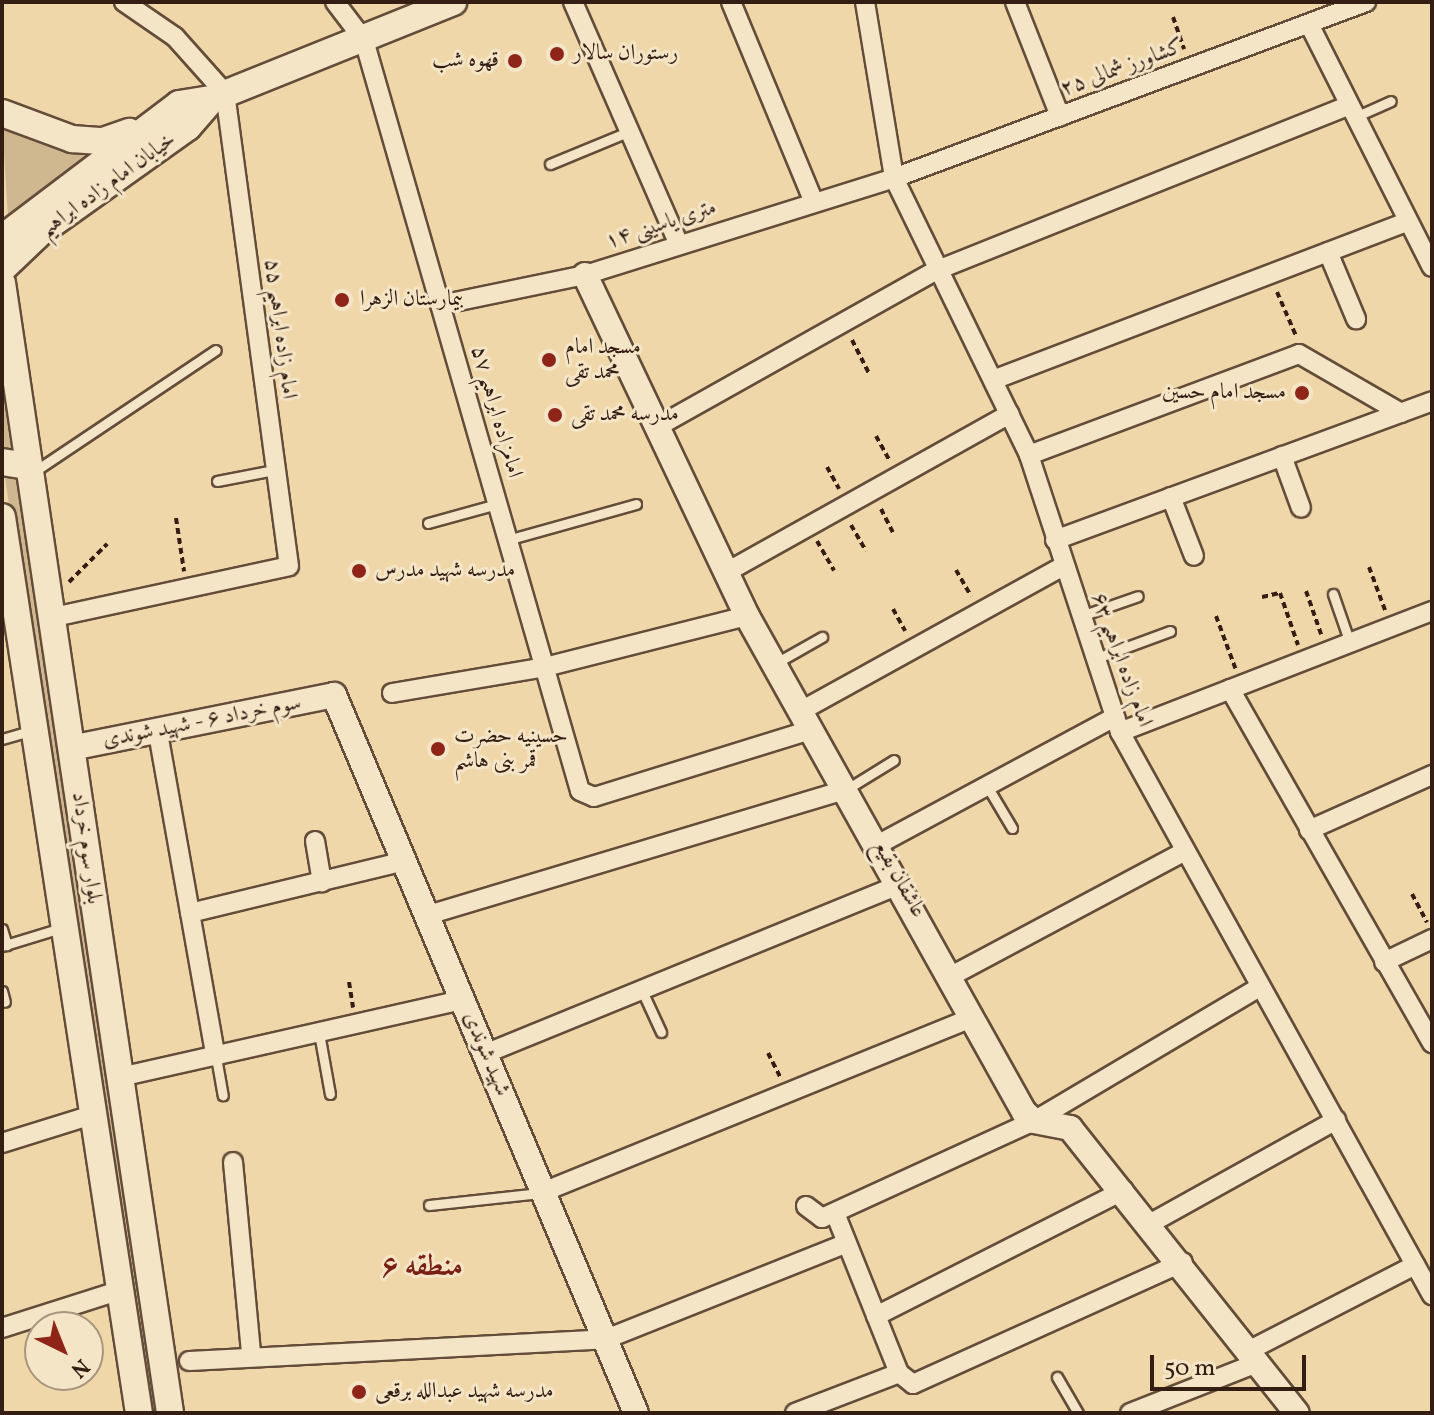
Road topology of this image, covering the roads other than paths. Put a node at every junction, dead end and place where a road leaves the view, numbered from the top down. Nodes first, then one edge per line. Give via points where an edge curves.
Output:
1 (124, 2) edge
2 (335, 2) edge
3 (453, 2) edge
4 (573, 2) edge
5 (731, 2) edge
6 (865, 2) edge
7 (1015, 2) edge
8 (1366, 2) edge
9 (1309, 24) junction
10 (364, 40) junction
11 (218, 96) junction
12 (1391, 101) dead end
13 (1352, 111) junction
14 (2, 113) edge
15 (1060, 116) junction
16 (140, 128) junction
17 (630, 131) junction
18 (550, 164) dead end
19 (894, 178) junction
20 (813, 200) junction
21 (1407, 222) junction
22 (2, 238) edge
23 (679, 245) junction
24 (1328, 252) junction
25 (1432, 267) edge
26 (2, 269) edge
27 (935, 271) junction
28 (585, 275) junction
29 (2, 283) edge
30 (440, 305) junction
31 (1356, 319) dead end
32 (216, 350) dead end
33 (993, 380) junction
34 (1432, 401) edge
35 (1401, 413) junction
36 (1010, 414) junction
37 (657, 427) junction
38 (1029, 455) junction
39 (1282, 456) junction
40 (20, 467) edge
41 (274, 470) junction
42 (217, 481) dead end
43 (1171, 497) junction
44 (497, 504) junction
45 (636, 504) dead end
46 (1301, 508) dead end
47 (2, 517) edge
48 (428, 523) dead end
49 (507, 540) junction
50 (1055, 540) junction
51 (1194, 556) dead end
52 (1062, 567) junction
53 (725, 573) junction
54 (7, 578) edge
55 (1333, 594) dead end
56 (1138, 596) dead end
57 (52, 609) junction
58 (1432, 611) edge
59 (747, 616) junction
60 (1078, 617) junction
61 (1170, 631) dead end
62 (822, 637) dead end
63 (1350, 643) junction
64 (1093, 659) junction
65 (773, 665) junction
66 (545, 667) junction
67 (1235, 687) junction
68 (392, 693) dead end
69 (334, 695) joint
70 (805, 721) junction
71 (1118, 725) junction
72 (38, 728) junction
73 (158, 733) junction
74 (2, 739) edge
75 (71, 748) junction
76 (894, 760) dead end
77 (1427, 777) edge
78 (987, 786) junction
79 (847, 789) junction
80 (1432, 797) edge
81 (1012, 828) dead end
82 (1309, 830) junction
83 (315, 841) dead end
84 (879, 844) junction
85 (1183, 852) junction
86 (405, 861) junction
87 (322, 882) junction
88 (901, 884) junction
89 (190, 913) junction
90 (428, 915) junction
91 (67, 926) junction
92 (2, 929) edge
93 (1432, 939) edge
94 (4, 946) edge
95 (1384, 962) junction
96 (953, 975) junction
97 (1260, 987) junction
98 (2, 991) edge
99 (643, 993) junction
100 (463, 1000) junction
101 (5, 1002) dead end
102 (974, 1017) junction
103 (661, 1032) dead end
104 (319, 1033) junction
105 (1432, 1043) edge
106 (487, 1053) junction
107 (216, 1057) junction
108 (120, 1077) junction
109 (330, 1094) dead end
110 (223, 1095) dead end
111 (95, 1114) junction
112 (1336, 1120) junction
113 (1034, 1121) junction
114 (2, 1143) edge
115 (233, 1162) dead end
116 (1124, 1190) junction
117 (543, 1192) junction
118 (429, 1205) dead end
119 (806, 1206) dead end
120 (835, 1213) junction
121 (1151, 1223) junction
122 (847, 1243) junction
123 (1183, 1262) junction
124 (1415, 1265) junction
125 (121, 1290) junction
126 (1432, 1295) edge
127 (876, 1316) junction
128 (2, 1328) edge
129 (606, 1339) junction
130 (251, 1354) junction
131 (1252, 1357) junction
132 (189, 1361) dead end
133 (903, 1377) junction
134 (1057, 1377) dead end
135 (139, 1413) edge
136 (170, 1413) edge
137 (636, 1413) edge
138 (795, 1413) edge
139 (1078, 1413) edge
140 (1130, 1413) edge
141 (1297, 1413) edge

1 - 11 street via 175,37
2 - 10 street
3 - 10 main road, خیابان امام زاده ابراهیم
4 - 17 street
5 - 20 street
6 - 19 street, امام زاده ابراهیم ۶۳
7 - 15 street
8 - 9 street, کشاورز شمالی ۲۵
9 - 13 street
9 - 15 street, کشاورز شمالی ۲۵
10 - 11 main road, خیابان امام زاده ابراهیم
10 - 30 street, امامزاده ابراهیم ۵۷
11 - 16 main road, خیابان امام زاده ابراهیم via 179,104
11 - 26 main road, خیابان امام زاده ابراهیم via 188,127 42,231
11 - 41 street, امام زاده ابراهیم ۵۵
12 - 13 lane
13 - 21 street
13 - 27 street
14 - 16 main road via 72,139 103,141
15 - 19 street, کشاورز شمالی ۲۵
16 - 22 main road, خیابان امام زاده ابراهیم
17 - 18 lane
17 - 23 street
19 - 20 street, ۱۴ متری یاسینی
19 - 27 street, امام زاده ابراهیم ۶۳
20 - 23 street, ۱۴ متری یاسینی
21 - 24 street
21 - 25 street
23 - 28 street, ۱۴ متری یاسینی
24 - 31 street
24 - 33 street
27 - 33 street, امام زاده ابراهیم ۶۳
27 - 37 street
28 - 30 street, ۱۴ متری یاسینی
28 - 37 street, عاشقان بقیع
29 - 40 main road, بلوار سوم خرداد
30 - 44 street, امامزاده ابراهیم ۵۷
32 - 40 lane
33 - 36 street, امام زاده ابراهیم ۶۳
34 - 35 street
35 - 38 street via 1299,354
35 - 39 street
36 - 38 street, امام زاده ابراهیم ۶۳
36 - 53 street
37 - 53 street, عاشقان بقیع
38 - 50 street, امام زاده ابراهیم ۶۳
39 - 43 street
39 - 46 street
40 - 57 main road, بلوار سوم خرداد
41 - 42 lane
41 - 57 street, امام زاده ابراهیم ۵۵ via 287,570 187,591
43 - 50 street
43 - 51 street
44 - 48 lane
44 - 49 street, امامزاده ابراهیم ۵۷
45 - 49 lane
47 - 54 main road, بلوار سوم خرداد
49 - 66 street, امامزاده ابراهیم ۵۷
50 - 52 street, امام زاده ابراهیم ۶۳
52 - 60 street, امام زاده ابراهیم ۶۳
52 - 70 street via 894,660
53 - 59 street, عاشقان بقیع
54 - 72 main road, بلوار سوم خرداد
55 - 63 lane
56 - 60 lane
57 - 75 main road, بلوار سوم خرداد
58 - 63 street
59 - 65 street, عاشقان بقیع
59 - 66 street
60 - 64 street, امام زاده ابراهیم ۶۳
61 - 64 lane
62 - 65 lane
63 - 67 street
64 - 71 street, امام زاده ابراهیم ۶۳
65 - 70 street, عاشقان بقیع
66 - 68 street
66 - 70 street, امامزاده ابراهیم ۵۷ via 586,795
67 - 71 street
67 - 82 street
69 - 73 street, سوم خرداد ۶ - شهید شوندی
69 - 86 street, شهید شوندی
70 - 79 street, عاشقان بقیع
71 - 78 street
71 - 85 street, امام زاده ابراهیم ۶۳
72 - 74 lane
72 - 91 main road, بلوار سوم خرداد
73 - 75 street, سوم خرداد ۶ - شهید شوندی
73 - 89 street
75 - 108 main road, بلوار سوم خرداد
76 - 79 lane
77 - 80 street
77 - 82 street
78 - 81 lane
78 - 84 street
79 - 84 street, عاشقان بقیع
79 - 90 street
82 - 95 street
83 - 87 street
84 - 88 street, عاشقان بقیع
85 - 96 street
85 - 97 street, امام زاده ابراهیم ۶۳
86 - 87 street
86 - 90 street, شهید شوندی
87 - 89 street
88 - 96 street, عاشقان بقیع
88 - 99 street
89 - 107 street
90 - 100 street, شهید شوندی
91 - 94 lane
91 - 111 main road, بلوار سوم خرداد
92 - 94 lane
93 - 95 street
95 - 105 street
96 - 102 street, عاشقان بقیع
97 - 112 street, امام زاده ابراهیم ۶۳
97 - 113 street
98 - 101 lane
99 - 103 lane
99 - 106 street
100 - 104 street
100 - 106 street, شهید شوندی
102 - 113 street, عاشقان بقیع
102 - 117 street via 790,1097
104 - 107 street
104 - 109 lane
106 - 117 street, شهید شوندی
107 - 108 street
107 - 110 lane
108 - 136 main road, بلوار سوم خرداد
111 - 114 street
111 - 125 main road, بلوار سوم خرداد
112 - 121 street
112 - 124 street, امام زاده ابراهیم ۶۳
113 - 116 street via 1070,1128
113 - 120 street
115 - 130 street
116 - 121 street
116 - 127 street
117 - 118 lane
117 - 129 street, شهید شوندی
119 - 120 street via 816,1219
120 - 122 street
121 - 123 street
122 - 127 street
122 - 129 street
123 - 131 street
123 - 133 street via 922,1381
124 - 126 street, امام زاده ابراهیم ۶۳
124 - 131 street
125 - 128 street
125 - 135 main road, بلوار سوم خرداد
127 - 133 street
129 - 130 street
129 - 137 street, شهید شوندی
130 - 132 street
131 - 140 street
131 - 141 street
133 - 138 street
134 - 139 lane

